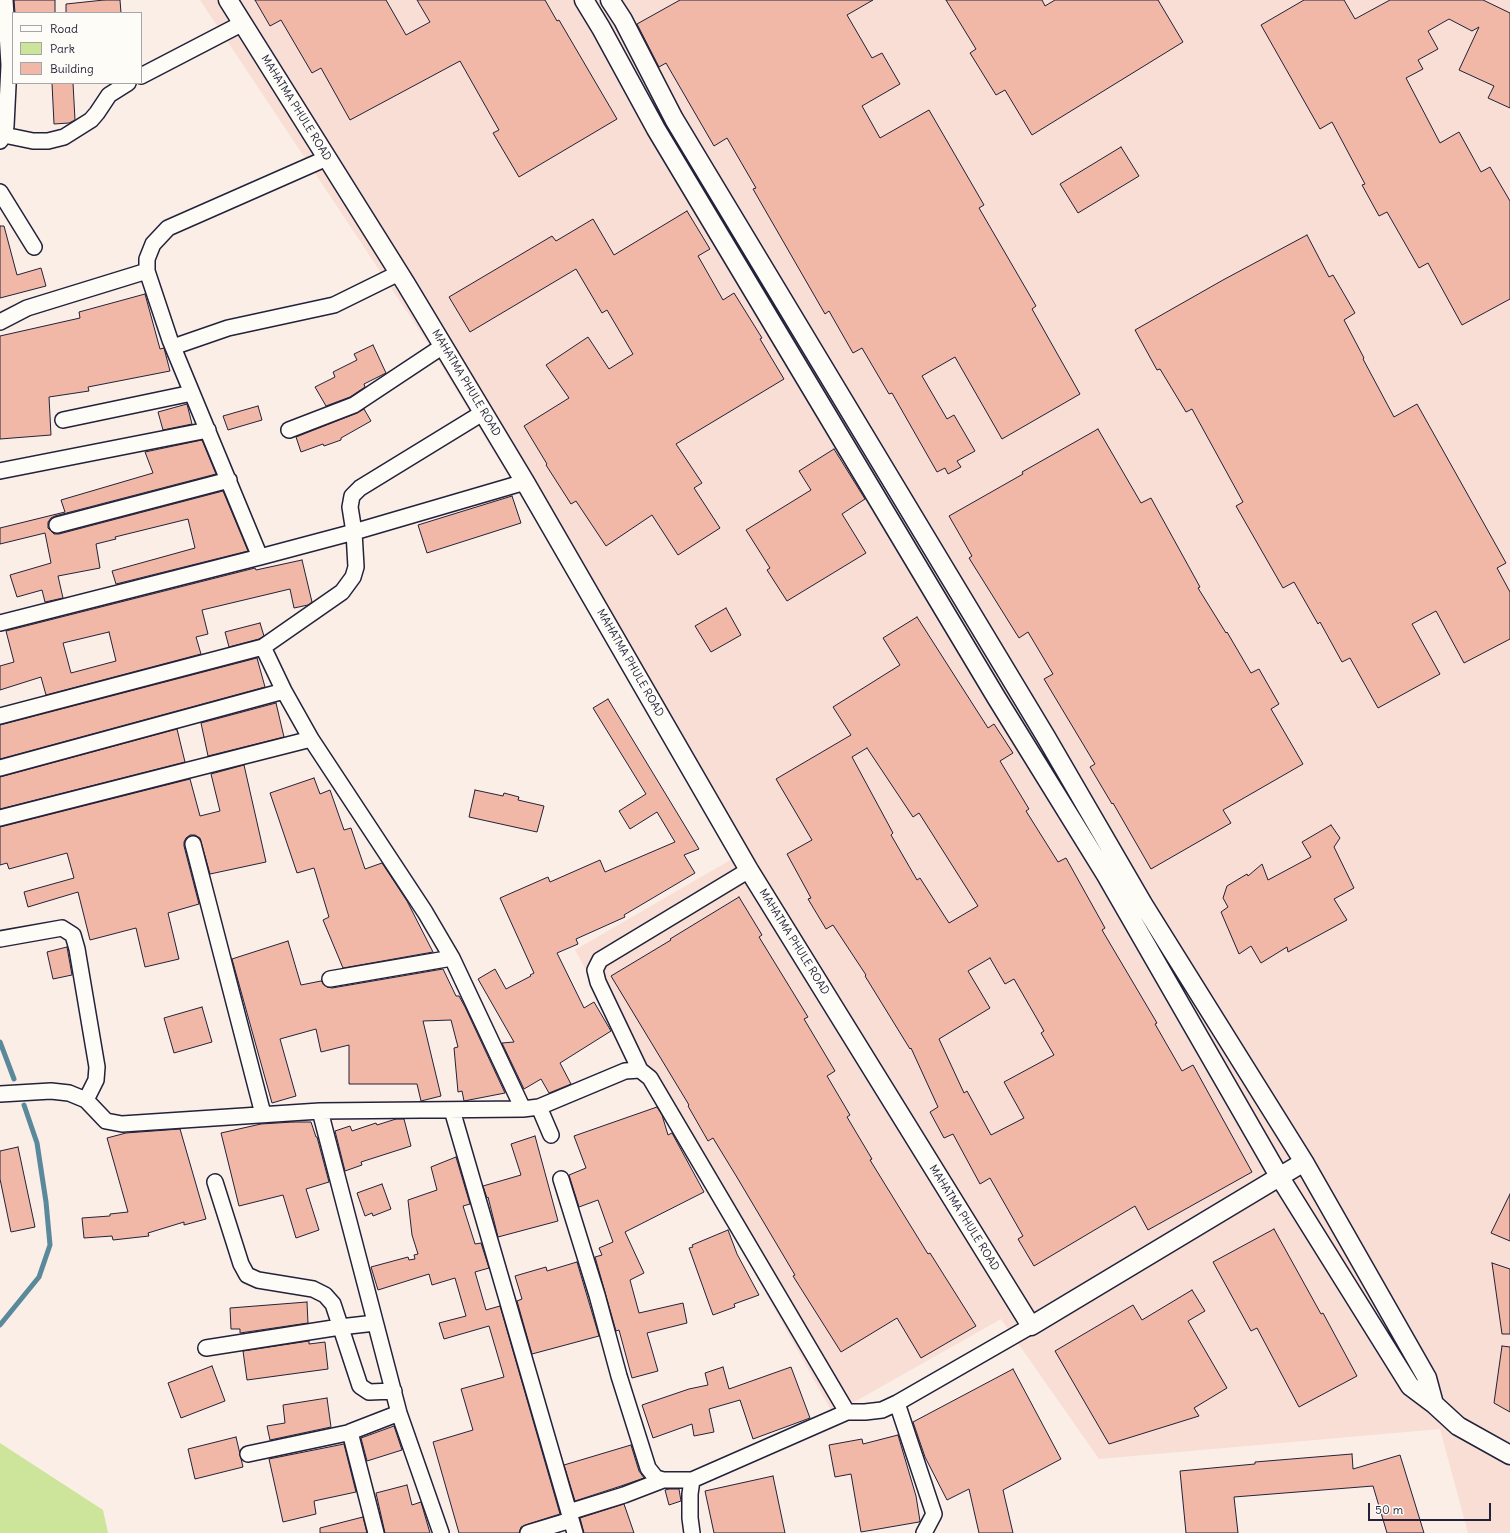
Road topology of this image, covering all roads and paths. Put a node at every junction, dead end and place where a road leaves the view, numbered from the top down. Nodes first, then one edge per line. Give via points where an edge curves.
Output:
1 (5, 0) edge
2 (228, 0) edge
3 (613, 1) edge
4 (589, 7) edge
5 (243, 23) junction
6 (142, 75) edge
7 (126, 84) edge
8 (2, 138) edge
9 (327, 158) junction
10 (0, 192) edge
11 (34, 247) dead end
12 (147, 271) junction
13 (399, 273) junction
14 (0, 322) edge
15 (173, 346) junction
16 (443, 346) junction
17 (826, 372) junction
18 (809, 383) junction
19 (192, 393) junction
20 (484, 412) junction
21 (63, 420) dead end
22 (208, 430) junction
23 (289, 430) dead end
24 (0, 471) edge
25 (228, 480) junction
26 (525, 482) junction
27 (57, 525) dead end
28 (354, 532) junction
29 (260, 557) junction
30 (0, 623) edge
31 (263, 646) junction
32 (284, 691) junction
33 (0, 716) edge
34 (311, 739) junction
35 (0, 768) edge
36 (0, 818) edge
37 (193, 844) dead end
38 (749, 870) junction
39 (0, 939) edge
40 (452, 958) junction
41 (330, 978) dead end
42 (640, 1070) junction
43 (0, 1094) edge
44 (86, 1100) junction
45 (539, 1107) junction
46 (523, 1109) junction
47 (452, 1110) junction
48 (320, 1111) junction
49 (263, 1114) junction
50 (551, 1135) dead end
51 (1304, 1162) junction
52 (1279, 1176) junction
53 (560, 1179) dead end
54 (215, 1182) dead end
55 (375, 1323) junction
56 (1031, 1326) junction
57 (340, 1327) junction
58 (206, 1348) dead end
59 (394, 1391) junction
60 (898, 1402) junction
61 (1434, 1404) junction
62 (847, 1412) junction
63 (399, 1413) junction
64 (352, 1432) junction
65 (248, 1454) dead end
66 (1510, 1455) edge
67 (663, 1480) junction
68 (692, 1480) junction
69 (571, 1522) edge
70 (376, 1533) edge
71 (441, 1533) edge
72 (528, 1533) edge
73 (692, 1533) edge
74 (924, 1533) edge

1 - 8 street via 9,65 6,126
2 - 5 street, MAHATMA PHULE ROAD
3 - 4 street
3 - 17 street via 674,119
4 - 18 street via 656,129
5 - 6 street
5 - 9 street, MAHATMA PHULE ROAD
7 - 8 street via 109,95 91,120 64,137 48,141
9 - 12 street via 168,228 153,244 147,259
9 - 13 street, MAHATMA PHULE ROAD
10 - 11 street
12 - 14 street via 27,308
12 - 15 street
13 - 15 street via 334,305 228,328
13 - 16 street, MAHATMA PHULE ROAD
15 - 19 street
16 - 20 street, MAHATMA PHULE ROAD
16 - 23 street via 354,405
17 - 18 street
17 - 51 street via 1144,904
18 - 52 street via 992,690 1106,874
19 - 21 street
19 - 22 street
20 - 26 street, MAHATMA PHULE ROAD
20 - 28 street via 360,488 352,496 350,507
22 - 24 street
22 - 25 street
25 - 27 street
25 - 29 street
26 - 28 street
26 - 38 street, MAHATMA PHULE ROAD
28 - 29 street
28 - 31 street via 356,567 342,592
29 - 30 street
31 - 32 street
31 - 33 street
32 - 34 street
32 - 35 street
34 - 36 street
34 - 40 street via 425,912
37 - 49 street
38 - 42 street via 600,960 595,970 598,982
38 - 56 street, MAHATMA PHULE ROAD
39 - 44 street via 62,928 73,935 98,1067 96,1080
40 - 41 street
40 - 46 street
42 - 45 street via 625,1071
42 - 62 street via 650,1078
43 - 44 street via 51,1090 69,1093
44 - 49 street via 106,1121 122,1124
45 - 46 street
45 - 50 street
46 - 47 street
47 - 48 street
47 - 69 street
48 - 49 street
48 - 55 street
51 - 52 street
51 - 61 street via 1427,1378
52 - 56 street
52 - 61 street via 1410,1386
53 - 67 street via 598,1295 619,1376 648,1468 656,1478
54 - 57 street via 241,1264 247,1275 258,1280 313,1289 325,1294 333,1304
55 - 57 street
55 - 59 street
56 - 60 street
57 - 58 street
57 - 59 street via 360,1386 369,1392
59 - 63 street
60 - 62 street via 882,1410
60 - 74 street via 934,1514
61 - 66 street via 1458,1426
62 - 68 street
63 - 64 street
63 - 71 street
64 - 65 street
64 - 70 street
67 - 68 street
67 - 69 street via 624,1495
68 - 73 street
69 - 72 street

